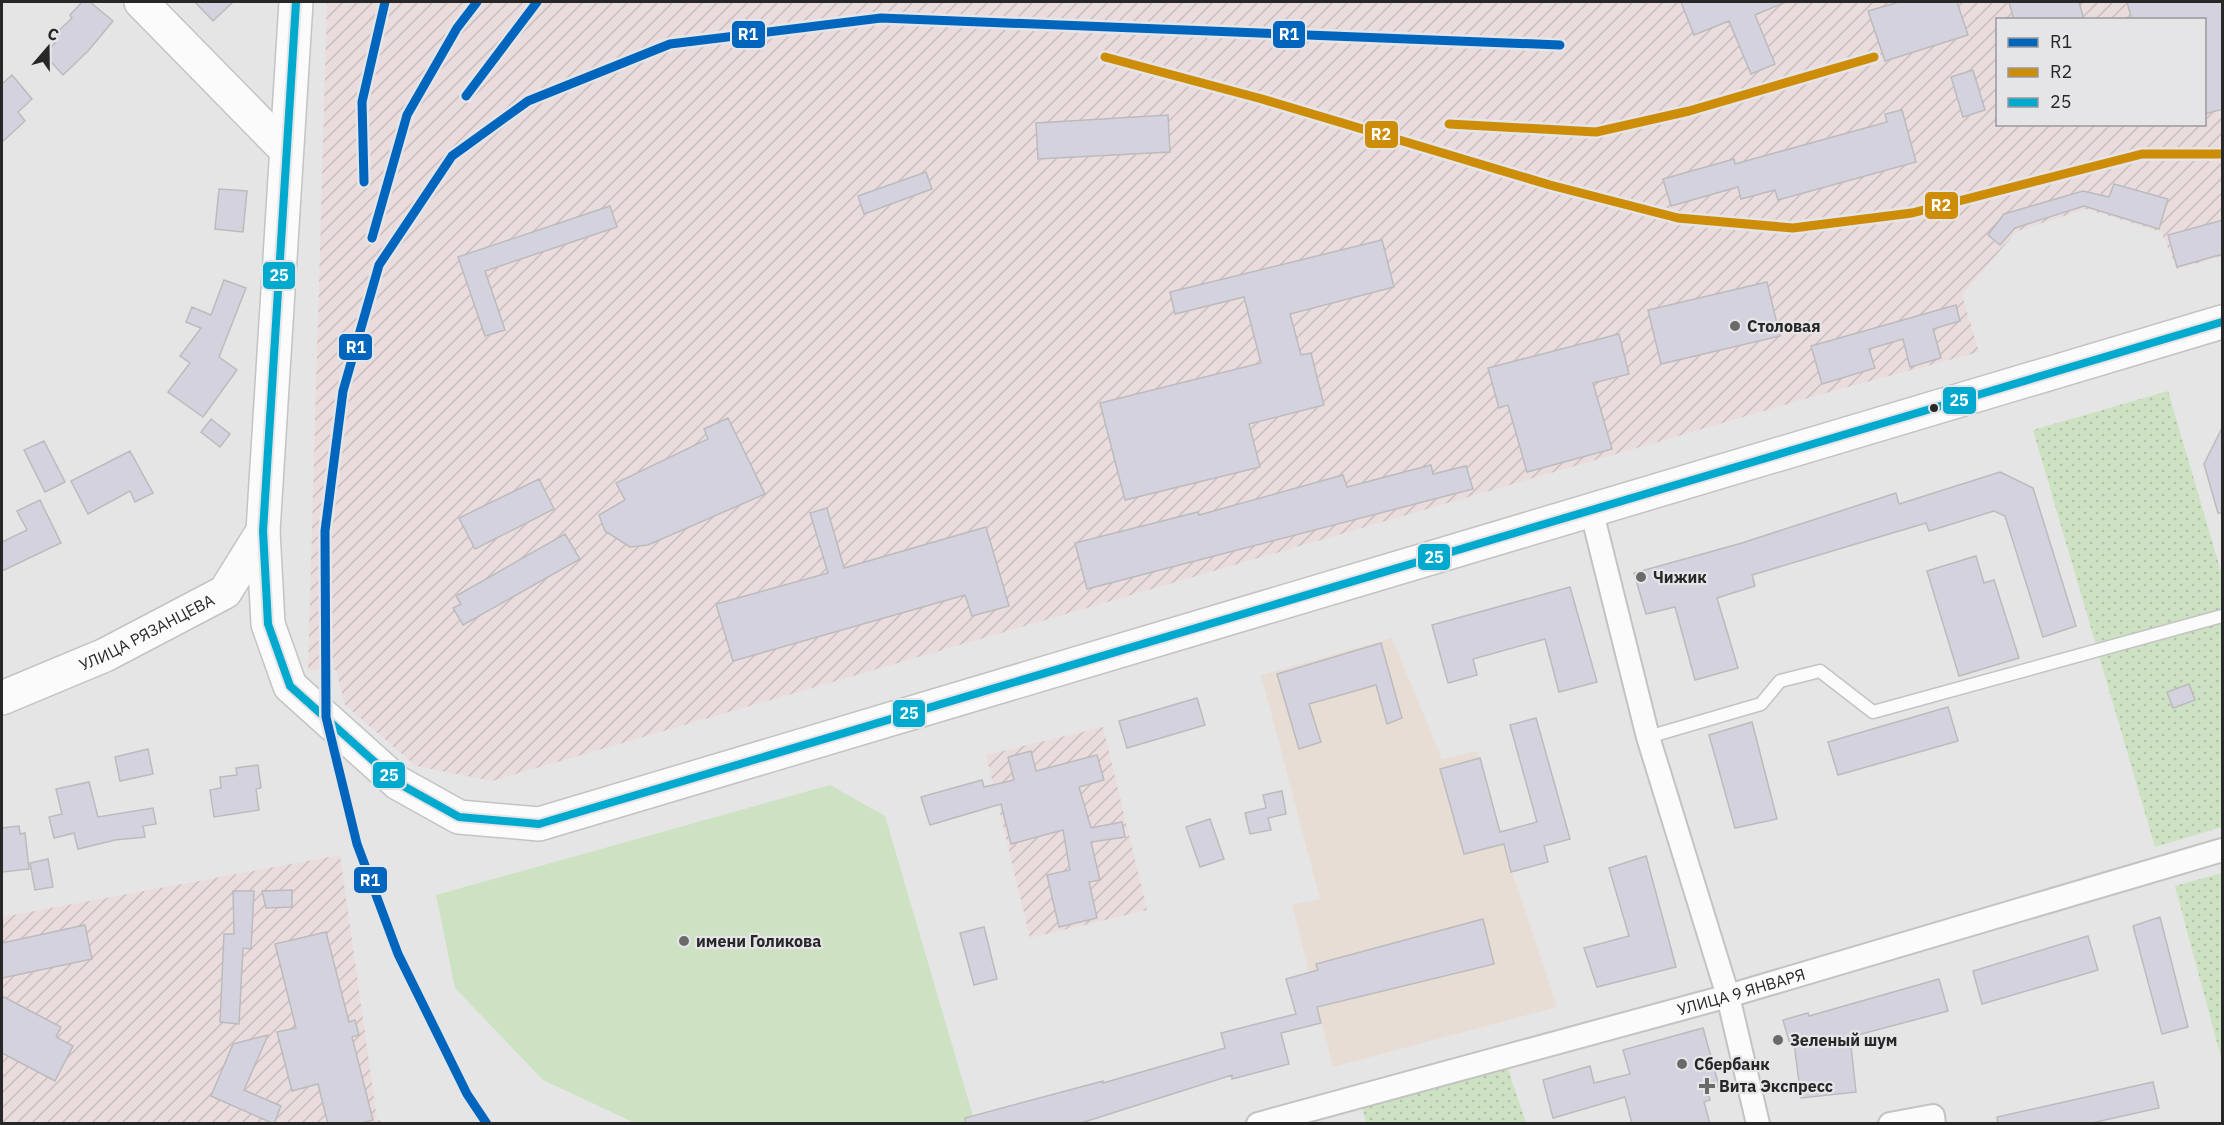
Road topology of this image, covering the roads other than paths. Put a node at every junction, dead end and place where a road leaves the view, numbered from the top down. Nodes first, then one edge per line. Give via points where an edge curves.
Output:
1 (141, 2) edge
2 (296, 2) edge
3 (286, 150) junction
4 (2223, 322) edge
5 (1591, 509) junction
6 (263, 531) junction
7 (2223, 616) edge
8 (2, 698) edge
9 (1648, 737) junction
10 (2223, 850) edge
11 (1728, 996) junction
12 (1258, 1124) edge
13 (1758, 1124) edge
14 (1890, 1124) edge
15 (1934, 1124) edge

1 - 3 street
2 - 3 street
3 - 6 street
4 - 5 street
5 - 6 street via 539,824 459,817 398,783 290,686 268,624
5 - 9 street
6 - 8 street, УЛИЦА РЯЗАНЦЕВА via 225,592 105,655
7 - 9 lane via 1873,712 1820,671 1780,681 1761,704
9 - 11 street
10 - 11 street, УЛИЦА 9 ЯНВАРЯ
11 - 12 street, УЛИЦА 9 ЯНВАРЯ
11 - 13 street
14 - 15 street via 1933,1116

